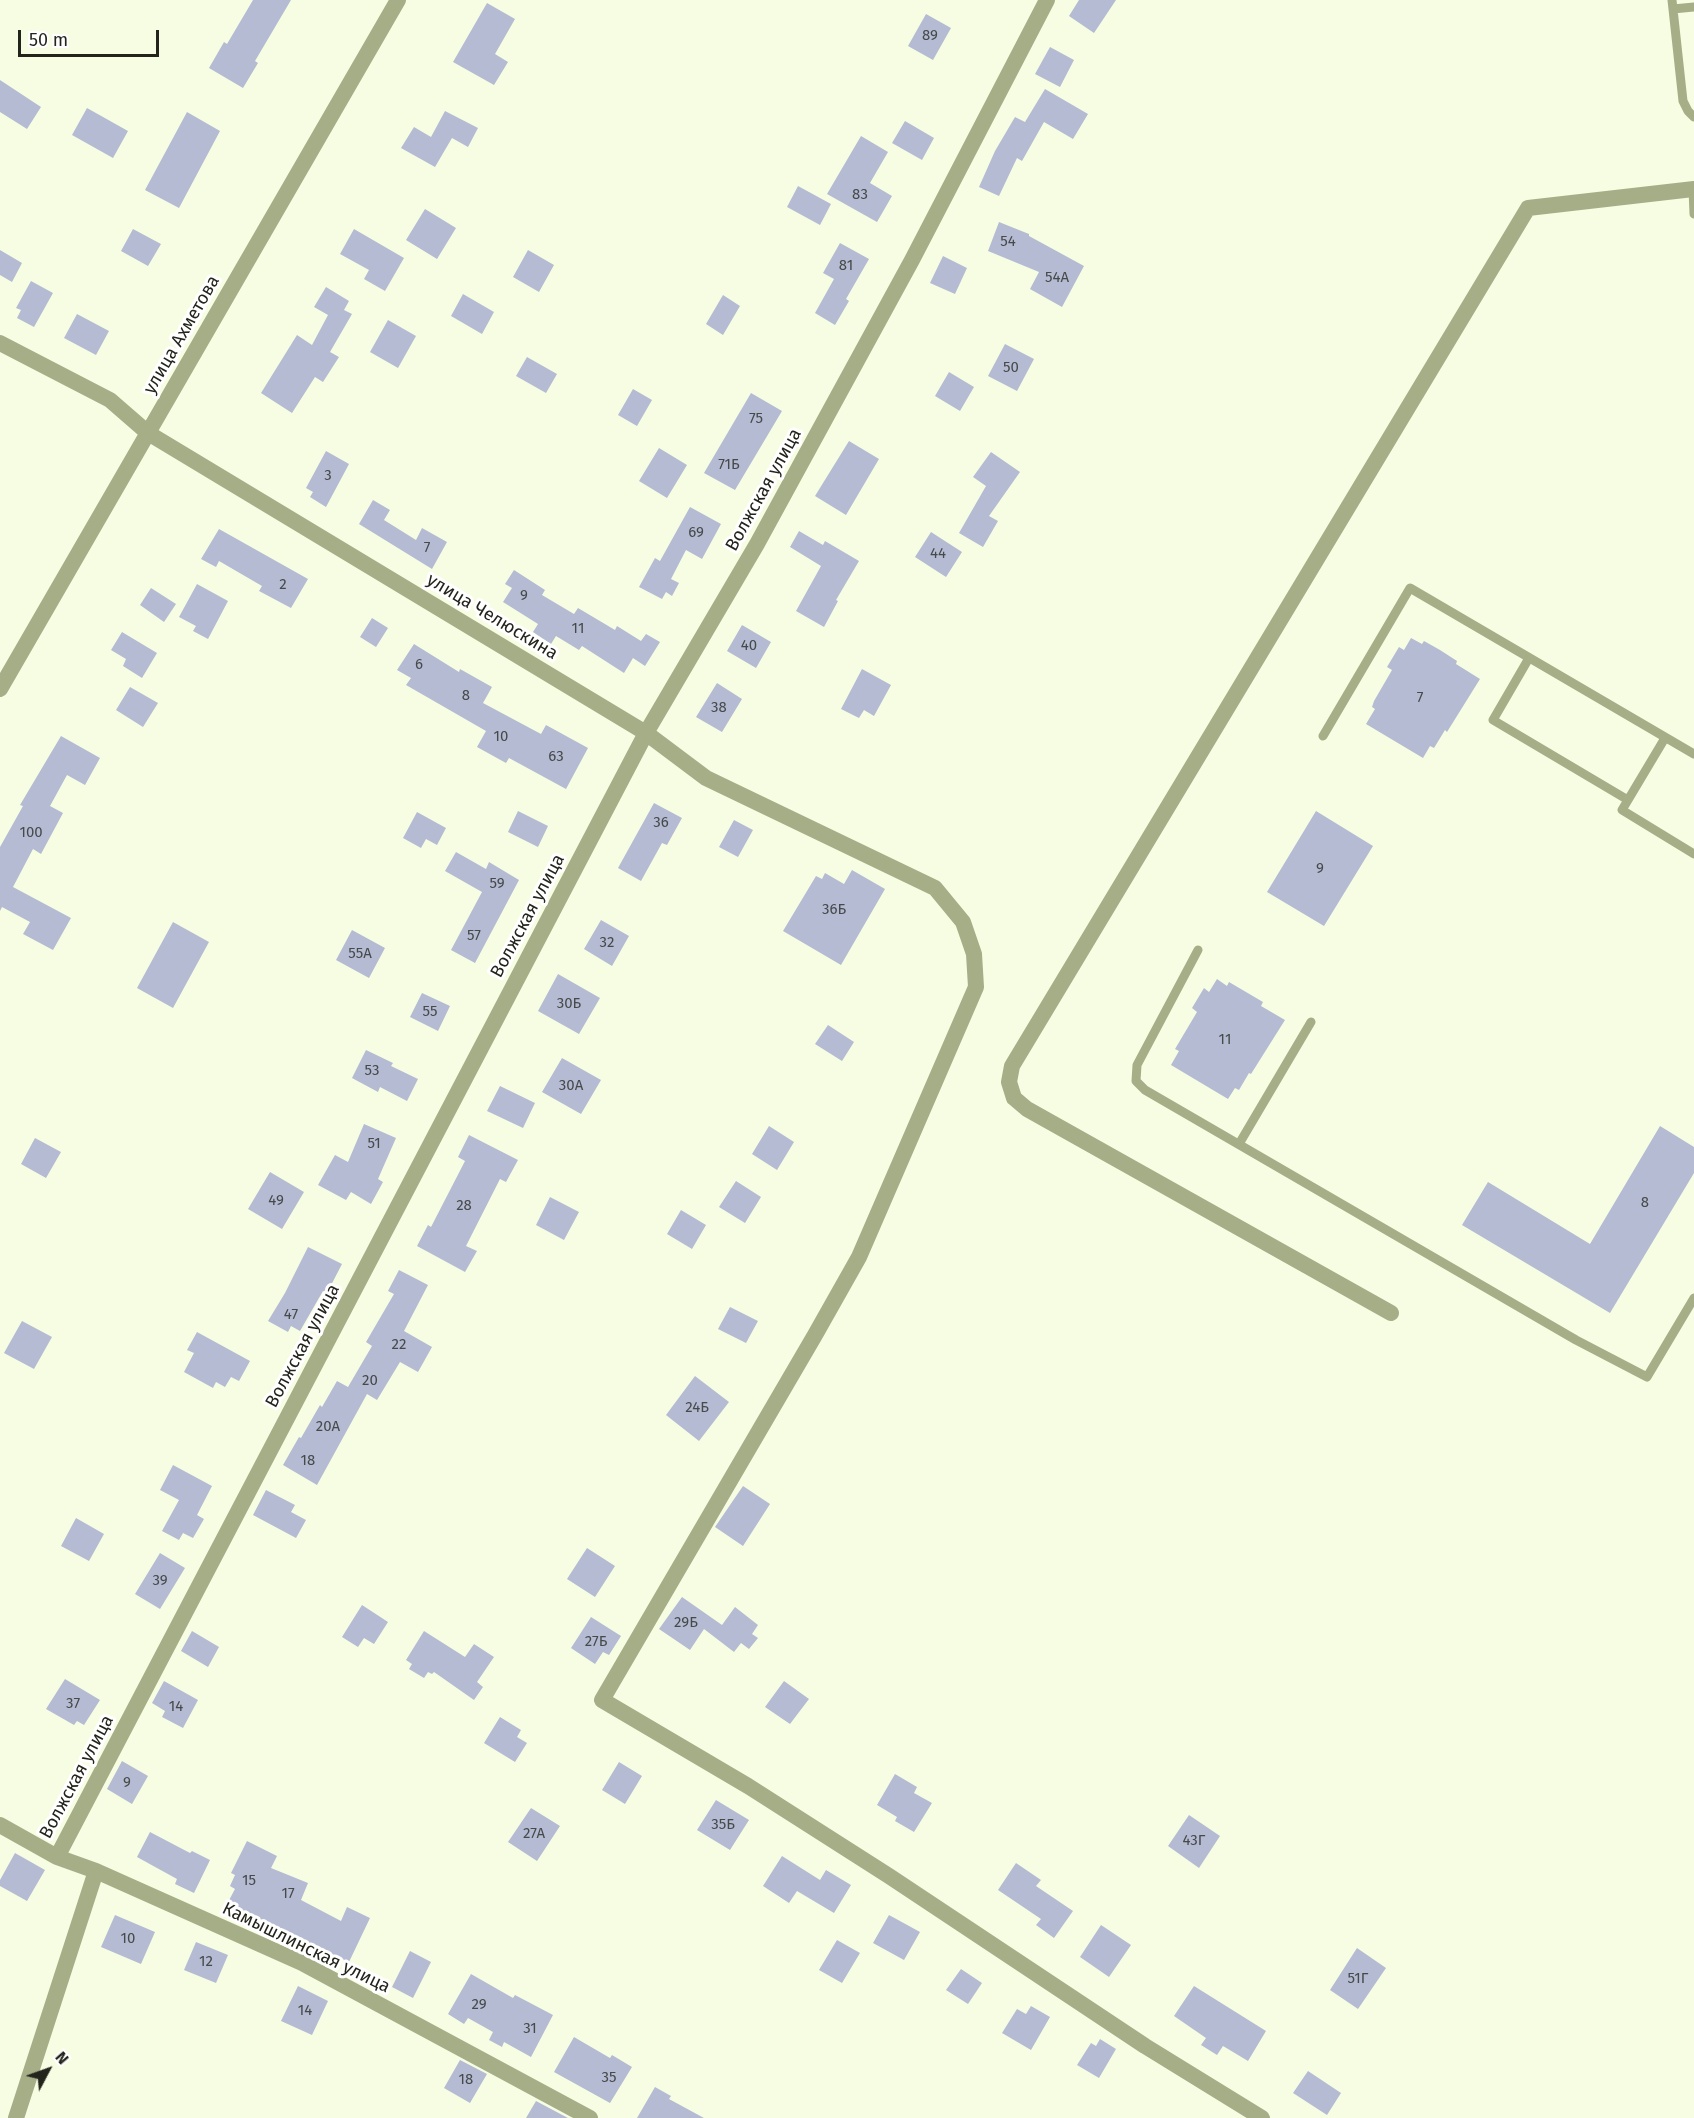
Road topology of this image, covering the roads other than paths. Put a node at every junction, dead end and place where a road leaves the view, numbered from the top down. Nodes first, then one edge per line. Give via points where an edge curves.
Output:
1 (398, 0) edge
2 (1047, 0) edge
3 (1672, 5) edge
4 (1694, 7) edge
5 (1694, 117) edge
6 (1693, 189) edge
7 (1694, 214) edge
8 (0, 343) edge
9 (148, 433) junction
10 (1529, 658) junction
11 (0, 689) edge
12 (646, 733) junction
13 (1323, 736) dead end
14 (1665, 738) junction
15 (1694, 754) edge
16 (1628, 800) dead end
17 (1694, 854) edge
18 (1198, 950) dead end
19 (1311, 1022) dead end
20 (1239, 1144) junction
21 (1694, 1298) edge
22 (1391, 1313) dead end
23 (0, 1825) edge
24 (57, 1857) junction
25 (96, 1871) junction
26 (16, 2118) edge
27 (590, 2118) edge
28 (1262, 2118) edge

1 - 9 street, улица Ахметова
2 - 12 street, Волжская улица via 907,270 757,544
3 - 4 lane
3 - 5 lane via 1683,101
6 - 7 lane
6 - 22 street via 1528,208 1012,1066 1009,1082 1014,1098 1027,1109
8 - 9 street, улица Челюскина via 111,400
9 - 11 street, улица Ахметова
9 - 12 street, улица Челюскина
10 - 13 lane via 1410,588
10 - 14 lane
10 - 16 lane via 1492,720
12 - 24 street, Волжская улица
12 - 28 street, улица Челюскина via 706,778 935,888 963,922 974,954 976,987 859,1257 602,1700 748,1786 1145,2046
14 - 15 lane
14 - 17 lane via 1622,810
18 - 20 lane via 1137,1065 1136,1081
19 - 20 lane
20 - 21 lane via 1576,1340 1647,1377
23 - 24 street, Камышлинская улица
24 - 25 street, Камышлинская улица
25 - 26 street
25 - 27 street, Камышлинская улица via 302,1964

